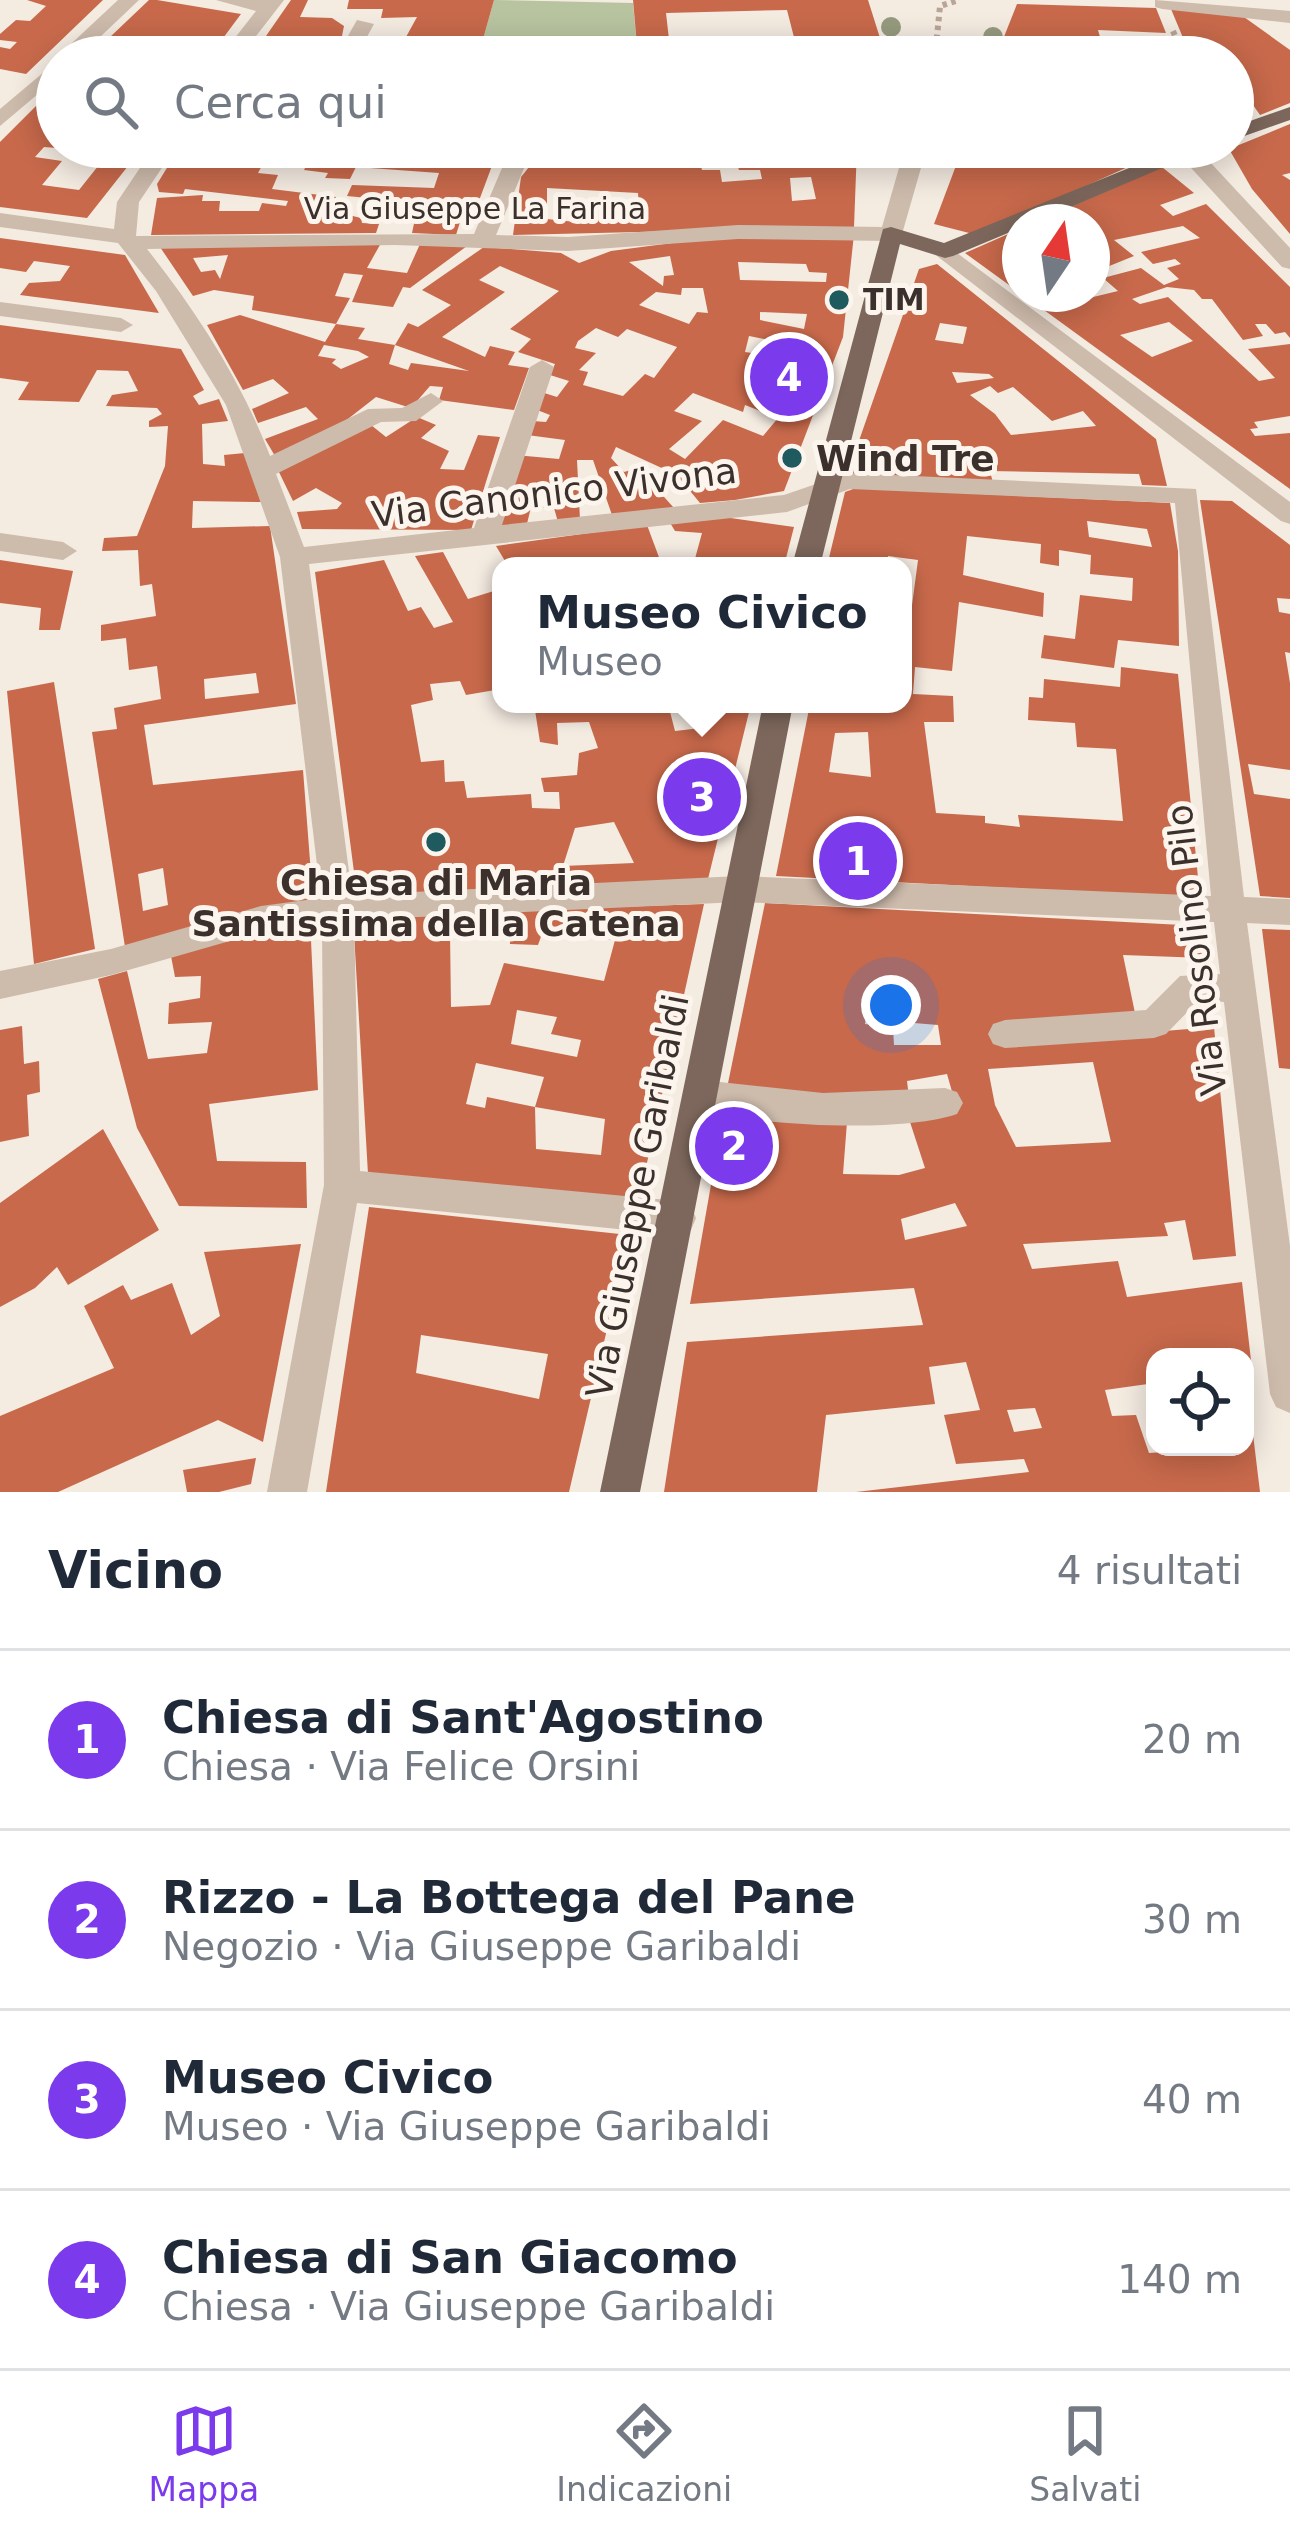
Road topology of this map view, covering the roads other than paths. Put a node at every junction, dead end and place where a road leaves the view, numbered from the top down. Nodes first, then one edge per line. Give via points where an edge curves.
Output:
1 (128, 0) edge
2 (226, 0) edge
3 (271, 3) edge
4 (1162, 3) dead end
5 (1290, 16) edge
6 (364, 24) dead end
7 (89, 36) edge
8 (246, 36) edge
9 (357, 36) edge
10 (0, 81) edge
11 (36, 87) edge
12 (36, 96) edge
13 (1290, 113) edge
14 (0, 120) edge
15 (1254, 126) edge
16 (151, 168) edge
17 (513, 168) edge
18 (910, 168) edge
19 (1147, 168) edge
20 (1201, 168) edge
21 (0, 220) edge
22 (891, 234) junction
23 (483, 239) junction
24 (128, 240) junction
25 (945, 251) junction
26 (1290, 262) edge
27 (0, 309) edge
28 (121, 325) dead end
29 (542, 367) dead end
30 (430, 401) dead end
31 (265, 469) junction
32 (1229, 470) junction
33 (820, 494) junction
34 (1187, 495) junction
35 (1290, 515) edge
36 (484, 539) junction
37 (0, 542) edge
38 (63, 551) dead end
39 (294, 557) junction
40 (808, 557) edge
41 (776, 713) edge
42 (740, 889) junction
43 (338, 908) junction
44 (1228, 910) junction
45 (1290, 912) edge
46 (0, 985) edge
47 (1239, 989) junction
48 (1005, 1034) dead end
49 (701, 1095) junction
50 (945, 1102) dead end
51 (342, 1185) junction
52 (678, 1217) junction
53 (1290, 1394) edge
54 (287, 1492) edge
55 (620, 1492) edge

1 - 7 street
2 - 3 street
3 - 8 street
4 - 5 street
6 - 9 street
10 - 11 street
12 - 14 street
13 - 15 main road
16 - 24 street via 128,202
17 - 23 street
18 - 22 street
19 - 25 main road
20 - 26 street
21 - 24 street, Via Giuseppe La Farina
22 - 23 street, Via Giuseppe La Farina via 738,232 568,244
22 - 25 main road
22 - 33 main road
23 - 24 street, Via Giuseppe La Farina
24 - 31 street via 238,405
25 - 32 street
27 - 28 street
29 - 36 street
30 - 31 street via 407,416 377,414
31 - 39 street
32 - 34 street
32 - 35 street
33 - 34 street, Via Canonico Vivona via 848,481
33 - 36 street, Via Canonico Vivona
33 - 40 main road
34 - 44 street, Via Rosolino Pilo
36 - 39 street, Via Canonico Vivona
37 - 38 street
39 - 43 street
41 - 42 main road, Via Giuseppe Garibaldi
42 - 43 street
42 - 44 street
42 - 49 main road, Via Giuseppe Garibaldi
43 - 46 street
43 - 51 street
44 - 45 street
44 - 47 street, Via Rosolino Pilo
47 - 48 street via 1192,986 1154,1024
47 - 53 street, Via Rosolino Pilo
49 - 50 street via 881,1110
49 - 52 main road, Via Giuseppe Garibaldi
51 - 52 street
51 - 54 street
52 - 55 main road, Via Giuseppe Garibaldi

